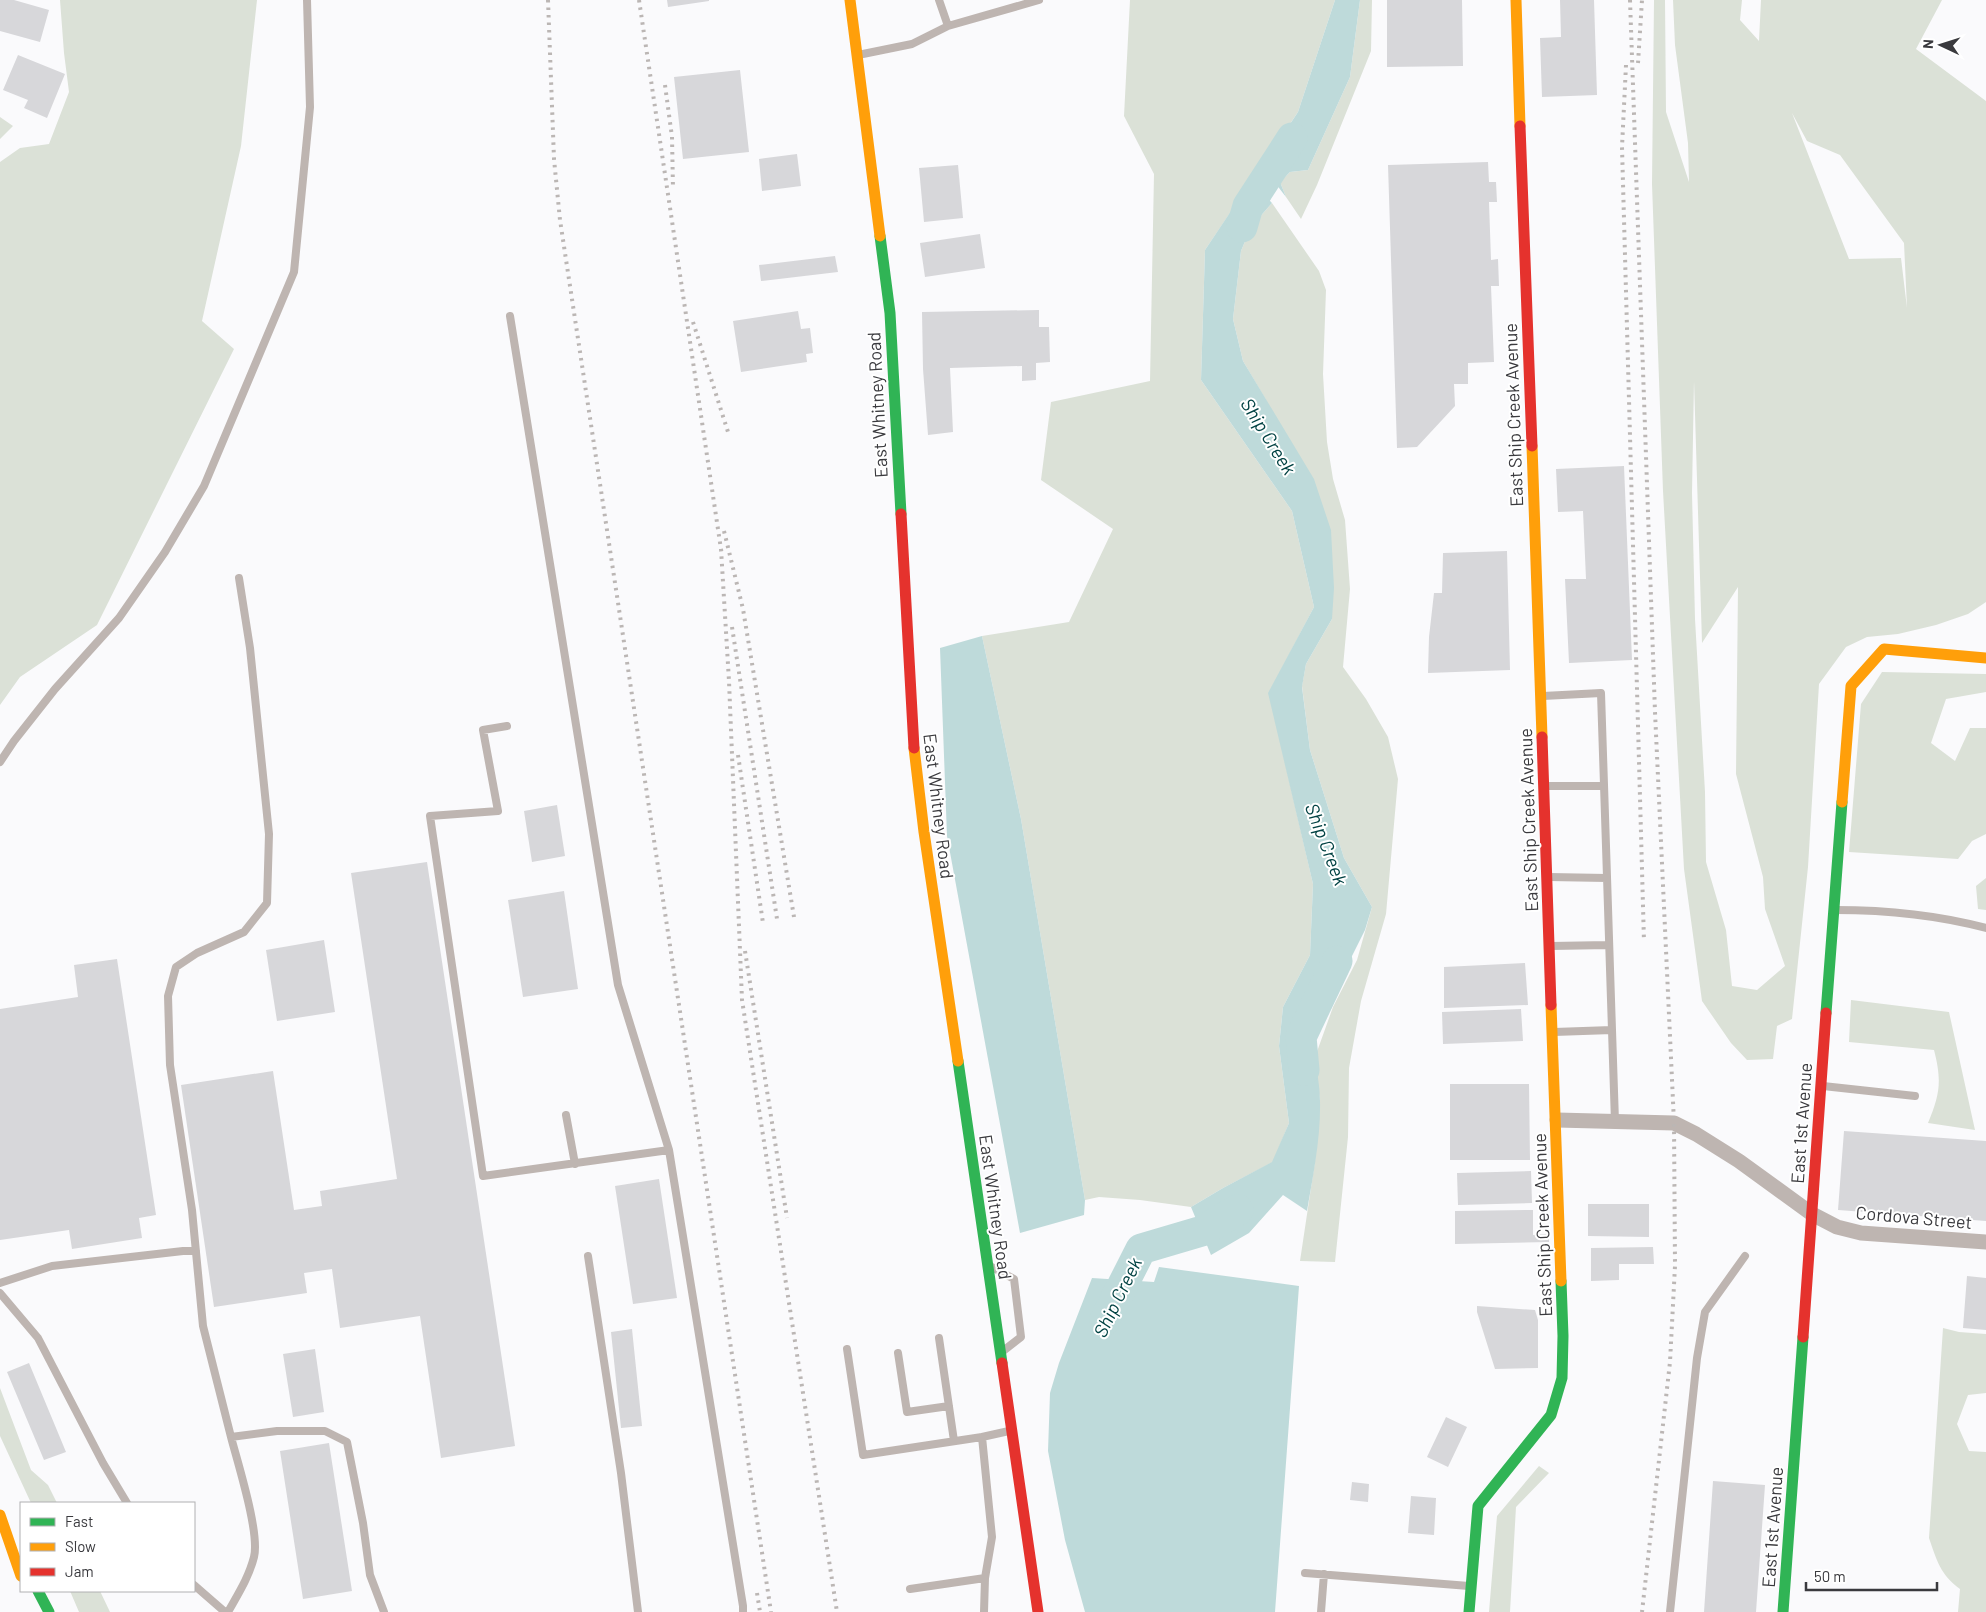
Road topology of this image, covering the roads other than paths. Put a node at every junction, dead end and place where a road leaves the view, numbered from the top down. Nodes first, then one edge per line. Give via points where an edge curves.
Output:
1 (307, 0) edge
2 (850, 0) edge
3 (938, 0) edge
4 (1039, 0) edge
5 (1516, 0) edge
6 (948, 26) junction
7 (858, 56) junction
8 (510, 316) dead end
9 (239, 578) dead end
10 (1986, 658) edge
11 (1541, 696) junction
12 (507, 726) dead end
13 (0, 762) edge
14 (1544, 786) junction
15 (1604, 786) junction
16 (1548, 876) junction
17 (1607, 878) junction
18 (1833, 910) junction
19 (1986, 928) edge
20 (1609, 945) junction
21 (1550, 946) junction
22 (1612, 1030) junction
23 (1553, 1032) junction
24 (1821, 1086) junction
25 (1915, 1096) dead end
26 (566, 1115) dead end
27 (1556, 1120) junction
28 (1615, 1122) junction
29 (669, 1150) junction
30 (575, 1164) junction
31 (1812, 1214) junction
32 (1986, 1242) edge
33 (196, 1251) junction
34 (588, 1256) dead end
35 (1745, 1256) dead end
36 (986, 1264) junction
37 (0, 1283) edge
38 (0, 1293) edge
39 (939, 1338) dead end
40 (847, 1348) dead end
41 (898, 1353) dead end
42 (999, 1354) junction
43 (949, 1406) junction
44 (1011, 1430) junction
45 (231, 1437) junction
46 (982, 1437) junction
47 (954, 1441) junction
48 (126, 1502) edge
49 (0, 1515) edge
50 (6, 1529) junction
51 (20, 1556) edge
52 (20, 1573) edge
53 (1305, 1573) dead end
54 (1324, 1574) junction
55 (985, 1578) junction
56 (195, 1586) edge
57 (1471, 1586) junction
58 (910, 1589) dead end
59 (39, 1592) edge
60 (49, 1612) edge
61 (226, 1612) edge
62 (384, 1612) edge
63 (638, 1612) edge
64 (743, 1612) edge
65 (984, 1612) edge
66 (1038, 1612) edge
67 (1321, 1612) edge
68 (1469, 1612) edge
69 (1670, 1612) edge
70 (1783, 1612) edge

1 - 13 lane via 310,107 294,272 204,486 165,552 119,618 55,689
2 - 7 street, East Whitney Road
3 - 6 lane
4 - 6 lane
5 - 11 street, East Ship Creek Avenue
6 - 7 lane via 912,44
7 - 36 street, East Whitney Road via 890,313 912,727
8 - 29 lane via 618,985
9 - 33 lane via 250,648 269,834 267,903 244,932 197,953 176,967 168,996 170,1065
10 - 18 street, East 1st Avenue via 1884,649 1851,686
11 - 14 street, East Ship Creek Avenue
11 - 15 lane via 1601,693
12 - 30 lane via 483,730 498,810 430,816 483,1176
14 - 15 lane
14 - 16 street, East Ship Creek Avenue
15 - 17 lane
16 - 17 lane
16 - 21 street, East Ship Creek Avenue
17 - 20 lane
18 - 19 lane via 1953,919
18 - 24 street, East 1st Avenue
20 - 21 lane
20 - 22 lane
21 - 23 street, East Ship Creek Avenue
22 - 23 lane
22 - 28 lane
23 - 27 street, East Ship Creek Avenue
24 - 25 lane
24 - 31 street, East 1st Avenue
26 - 30 lane
27 - 28 street, Cordova Street
27 - 57 street, East Ship Creek Avenue via 1562,1378 1551,1415 1478,1506
28 - 31 street, Cordova Street via 1684,1127 1739,1161
29 - 30 lane
29 - 64 lane
31 - 32 street, Cordova Street via 1837,1227 1861,1233
31 - 70 street, East 1st Avenue
33 - 37 lane via 52,1266
33 - 45 lane via 202,1326
34 - 63 lane
35 - 69 lane via 1705,1312 1697,1358
36 - 42 street, East Whitney Road
36 - 42 lane via 1014,1279 1021,1337
38 - 48 lane via 38,1338 103,1464
39 - 43 lane
40 - 47 lane via 863,1455
41 - 43 lane via 907,1412
42 - 44 street, East Whitney Road
43 - 47 lane
44 - 46 lane
44 - 66 street, East Whitney Road
45 - 61 lane via 254,1532 254,1554 247,1579
45 - 62 lane via 325,1431 347,1442 370,1575
46 - 47 lane
46 - 55 lane via 992,1537
49 - 50 street
50 - 51 street
50 - 52 street
53 - 54 lane
54 - 57 lane
54 - 67 lane
55 - 58 lane
55 - 65 lane
56 - 61 lane
57 - 68 street, East Ship Creek Avenue
59 - 60 street

